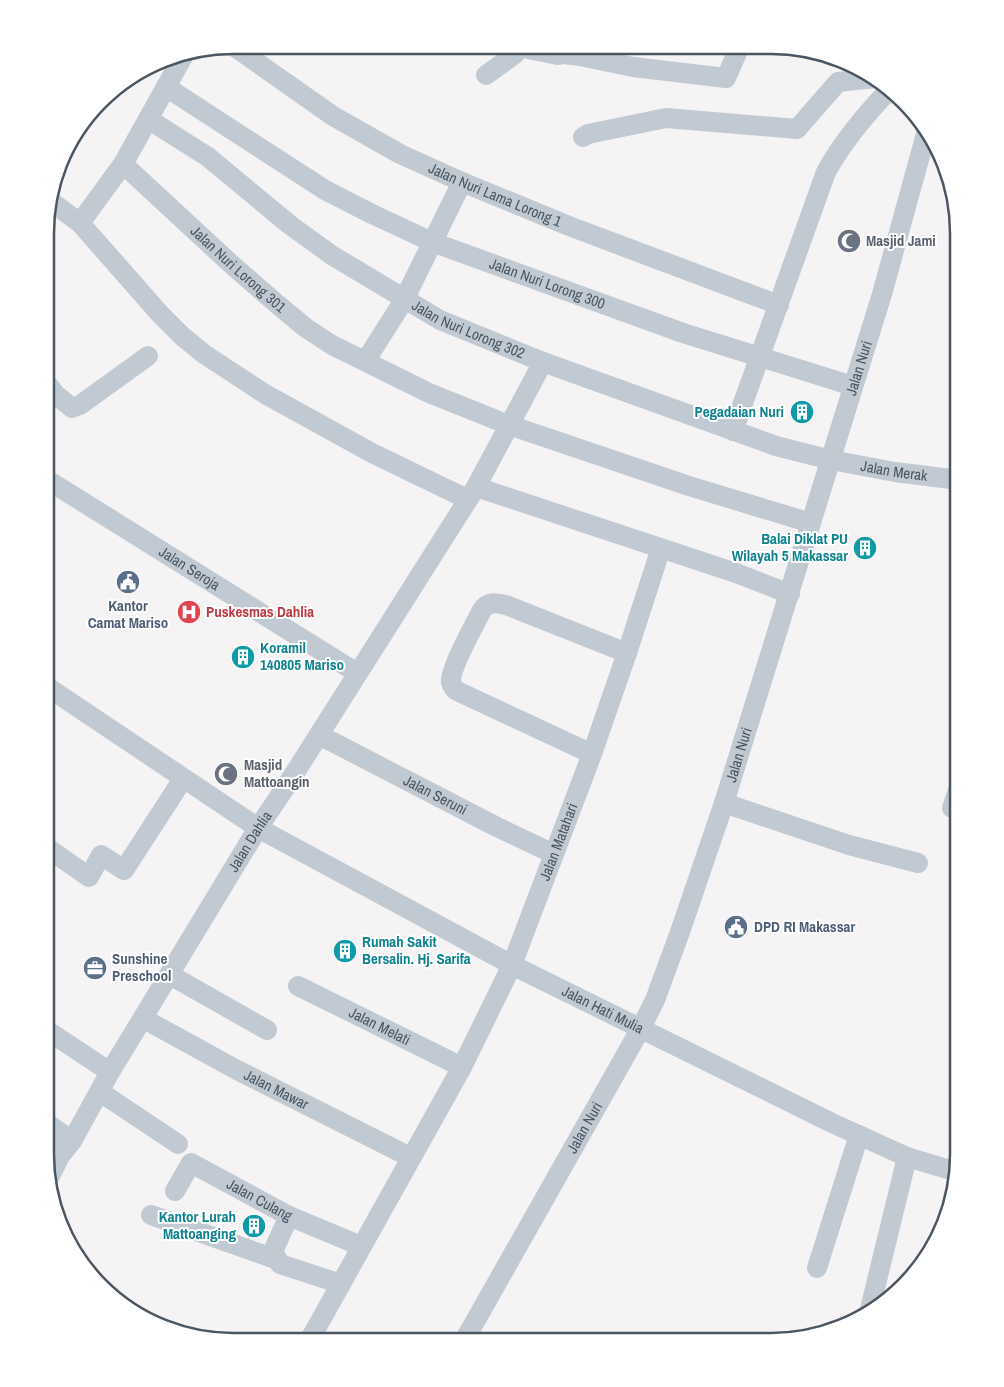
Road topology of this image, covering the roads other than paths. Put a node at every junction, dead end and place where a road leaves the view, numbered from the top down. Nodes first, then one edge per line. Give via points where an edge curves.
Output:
1 (245, 54) edge
2 (515, 54) edge
3 (550, 54) edge
4 (564, 54) edge
5 (564, 54) edge
6 (736, 54) edge
7 (180, 62) edge
8 (486, 75) dead end
9 (863, 79) edge
10 (166, 87) junction
11 (885, 95) edge
12 (148, 119) junction
13 (583, 137) dead end
14 (924, 140) edge
15 (123, 164) junction
16 (462, 182) junction
17 (56, 205) edge
18 (80, 223) junction
19 (432, 242) junction
20 (404, 300) junction
21 (779, 305) junction
22 (148, 356) dead end
23 (760, 357) junction
24 (366, 360) junction
25 (543, 362) junction
26 (853, 386) junction
27 (54, 396) edge
28 (509, 425) junction
29 (733, 431) junction
30 (831, 460) junction
31 (950, 479) edge
32 (54, 484) edge
33 (472, 493) junction
34 (811, 523) junction
35 (661, 548) junction
36 (790, 594) junction
37 (628, 653) junction
38 (357, 672) junction
39 (54, 691) edge
40 (319, 735) junction
41 (592, 754) junction
42 (183, 779) junction
43 (724, 803) junction
44 (258, 828) junction
45 (54, 853) edge
46 (554, 854) junction
47 (918, 863) dead end
48 (512, 965) junction
49 (170, 976) junction
50 (298, 986) dead end
51 (144, 1019) junction
52 (641, 1028) junction
53 (267, 1030) dead end
54 (54, 1035) edge
55 (462, 1067) junction
56 (110, 1072) junction
57 (100, 1092) junction
58 (859, 1136) junction
59 (178, 1144) dead end
60 (59, 1148) edge
61 (907, 1157) junction
62 (410, 1158) junction
63 (54, 1164) edge
64 (950, 1170) edge
65 (175, 1191) dead end
66 (151, 1215) dead end
67 (289, 1216) junction
68 (361, 1246) junction
69 (278, 1260) junction
70 (817, 1268) dead end
71 (341, 1284) junction
72 (872, 1303) edge
73 (313, 1333) edge
74 (469, 1333) edge

1 - 16 street, Jalan Nuri Lama Lorong 1 via 366,136
2 - 8 street
3 - 4 street
5 - 6 street via 633,67 726,78
7 - 10 street
9 - 13 street via 838,82 797,129 666,118
10 - 12 street
10 - 19 street, Jalan Nuri Lorong 300 via 324,190
11 - 21 street via 837,151 826,172
12 - 15 street
12 - 20 street, Jalan Nuri Lorong 302 via 208,158 318,246
14 - 26 street, Jalan Nuri
15 - 18 street
15 - 24 street, Jalan Nuri Lorong 301 via 299,322 332,345
16 - 19 street
16 - 21 street, Jalan Nuri Lama Lorong 1 via 624,248
17 - 18 street
18 - 33 street via 160,314 204,354 273,399 372,453
19 - 20 street
19 - 23 street, Jalan Nuri Lorong 300 via 683,333
20 - 24 street
20 - 25 street, Jalan Nuri Lorong 302 via 440,320
21 - 23 street
22 - 27 street via 80,405 72,408
23 - 26 street, Jalan Nuri Lorong 300
23 - 29 street
24 - 28 street, Jalan Nuri Lorong 301 via 429,393
25 - 28 street, Jalan Dahlia
25 - 29 street, Jalan Nuri Lorong 302
26 - 30 street, Jalan Nuri
28 - 33 street, Jalan Dahlia
28 - 34 street, Jalan Nuri Lorong 301
29 - 30 street, Jalan Nuri Lorong 302 via 784,449
30 - 31 street, Jalan Merak
30 - 34 street, Jalan Nuri
32 - 38 street, Jalan Seroja
33 - 35 street
33 - 38 street, Jalan Dahlia
34 - 36 street, Jalan Nuri
35 - 36 street
35 - 37 street, Jalan Matahari
36 - 43 street, Jalan Nuri
37 - 41 street, Jalan Matahari
37 - 41 street via 506,604 493,603 482,610 454,670 451,683 457,692
38 - 40 street, Jalan Dahlia
39 - 42 street, Jalan Hati Mulia
40 - 44 street, Jalan Dahlia
40 - 46 street, Jalan Seruni
41 - 46 street, Jalan Matahari
42 - 44 street, Jalan Hati Mulia
42 - 45 street via 124,870 101,855 89,877
43 - 47 street via 849,845
43 - 52 street, Jalan Nuri via 655,1000
44 - 48 street, Jalan Hati Mulia
44 - 49 street, Jalan Dahlia
46 - 48 street, Jalan Matahari
48 - 52 street, Jalan Hati Mulia
48 - 55 street, Jalan Matahari
49 - 51 street, Jalan Dahlia
49 - 53 street
50 - 55 street, Jalan Melati
51 - 56 street, Jalan Dahlia
51 - 62 street, Jalan Mawar
52 - 58 street, Jalan Hati Mulia
52 - 74 street, Jalan Nuri
54 - 56 street
55 - 62 street, Jalan Matahari
56 - 57 street, Jalan Dahlia
57 - 59 street
57 - 60 street, Jalan Dahlia
58 - 61 street, Jalan Hati Mulia
58 - 70 street
60 - 63 street, Jalan Dahlia
61 - 64 street, Jalan Hati Mulia
61 - 72 street
62 - 68 street, Jalan Matahari
65 - 67 street, Jalan Culang via 191,1162
66 - 69 street
67 - 68 street, Jalan Culang
67 - 69 street via 274,1249
68 - 71 street, Jalan Matahari
69 - 71 street via 280,1264
71 - 73 street, Jalan Matahari

